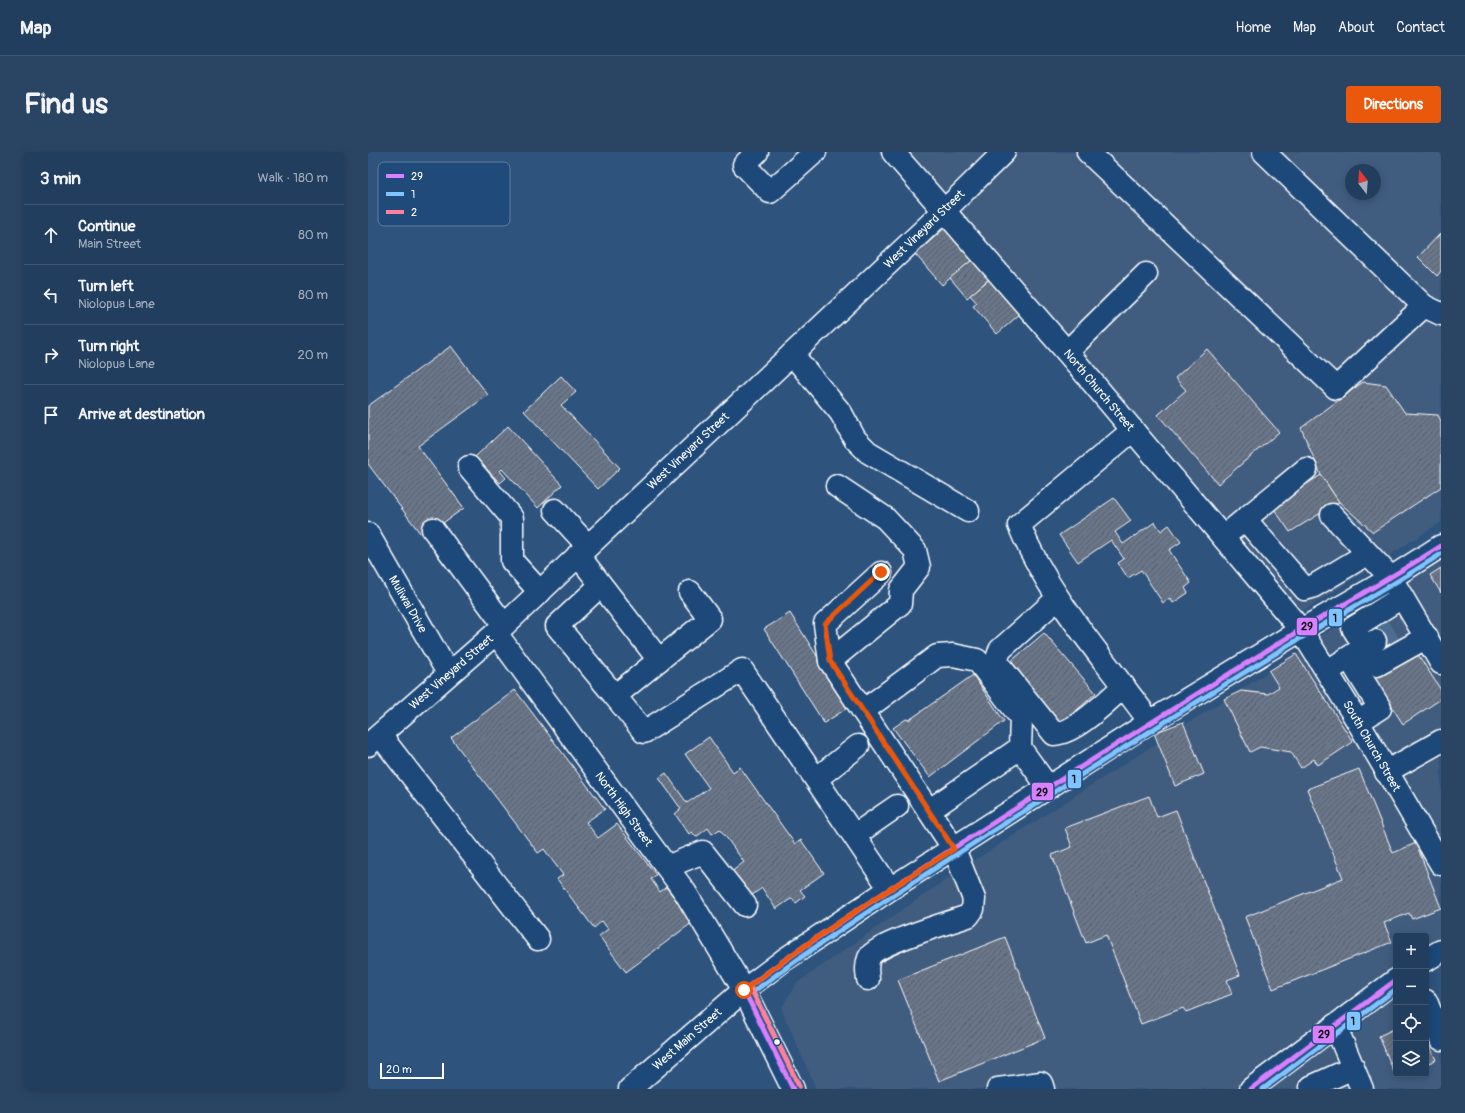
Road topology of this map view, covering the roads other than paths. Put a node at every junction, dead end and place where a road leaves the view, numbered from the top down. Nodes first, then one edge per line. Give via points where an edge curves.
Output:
1 (757, 152) edge
2 (815, 152) edge
3 (894, 152) edge
4 (1004, 152) edge
5 (1088, 152) edge
6 (1264, 152) edge
7 (944, 211) junction
8 (1146, 274) dead end
9 (1433, 310) edge
10 (1066, 352) junction
11 (792, 354) junction
12 (1133, 430) junction
13 (469, 468) dead end
14 (1306, 469) dead end
15 (837, 486) dead end
16 (555, 510) dead end
17 (968, 511) dead end
18 (1332, 515) dead end
19 (1245, 519) junction
20 (434, 529) dead end
21 (368, 534) edge
22 (1223, 537) junction
23 (1441, 546) edge
24 (583, 550) junction
25 (1367, 554) junction
26 (881, 572) dead end
27 (1292, 574) junction
28 (1391, 578) junction
29 (601, 585) junction
30 (540, 592) junction
31 (690, 592) dead end
32 (1270, 592) junction
33 (1402, 597) junction
34 (1057, 599) junction
35 (1340, 608) junction
36 (1353, 628) junction
37 (500, 629) junction
38 (1301, 630) junction
39 (1427, 637) junction
40 (1363, 649) junction
41 (659, 660) junction
42 (830, 661) junction
43 (1441, 663) edge
44 (1328, 671) junction
45 (448, 674) junction
46 (1124, 686) junction
47 (615, 696) junction
48 (863, 711) junction
49 (1150, 722) junction
50 (1358, 722) junction
51 (374, 740) edge
52 (1441, 740) edge
53 (858, 746) dead end
54 (1020, 748) junction
55 (1386, 772) junction
56 (816, 780) junction
57 (1048, 788) junction
58 (896, 806) dead end
59 (930, 810) junction
60 (855, 835) junction
61 (954, 849) junction
62 (1441, 864) edge
63 (667, 867) junction
64 (890, 889) junction
65 (745, 905) dead end
66 (538, 939) dead end
67 (1441, 951) edge
68 (1429, 958) edge
69 (868, 979) dead end
70 (1393, 982) edge
71 (744, 990) junction
72 (1428, 1005) edge
73 (1335, 1025) junction
74 (1441, 1039) edge
75 (1353, 1068) junction
76 (1311, 1087) dead end
77 (630, 1089) edge
78 (793, 1089) edge
79 (998, 1089) edge
80 (1043, 1089) edge
81 (1251, 1089) edge
82 (1362, 1089) edge

1 - 2 street via 744,165 770,192
3 - 7 street, North Church Street
4 - 7 street, West Vineyard Street
5 - 9 street via 1336,388
6 - 9 street
7 - 10 street, North Church Street
7 - 11 street, West Vineyard Street
8 - 10 street
10 - 12 street, North Church Street
11 - 17 street via 841,413 855,439 868,452
11 - 24 street, West Vineyard Street
12 - 22 street, North Church Street
12 - 34 street via 1019,525
13 - 30 street via 512,518 512,561
14 - 19 street
15 - 42 street via 886,518 915,550 918,567 901,590 900,604
16 - 24 street
18 - 25 street
19 - 22 street
19 - 27 street
20 - 37 street, North High Street
21 - 45 street, Muliwai Drive
22 - 32 street, North Church Street
23 - 28 street, West Main Street
24 - 29 street
24 - 30 street, West Vineyard Street
25 - 27 street via 1305,589
25 - 28 street
26 - 42 street via 825,624
27 - 32 street
28 - 33 street
28 - 35 street, West Main Street
29 - 41 street
29 - 47 street via 557,626
30 - 37 street, West Vineyard Street
31 - 41 street via 710,619
32 - 38 street, North Church Street
33 - 36 street
33 - 39 street via 1408,621
34 - 46 street
34 - 46 street via 1000,650 997,659 999,665 1054,734 1063,733 1079,723
35 - 36 street
35 - 38 street, West Main Street
36 - 40 street
37 - 45 street, West Vineyard Street
37 - 63 street, North High Street
38 - 44 street, South Church Street
38 - 49 street, West Main Street
39 - 40 street via 1377,666
39 - 43 street
40 - 44 street
40 - 50 street via 1380,708
41 - 47 street
42 - 48 street
44 - 50 street, South Church Street
45 - 51 street, West Vineyard Street
46 - 49 street
47 - 56 street via 644,732 742,670
48 - 54 street via 937,656 953,654 977,660 1021,718
48 - 59 street
49 - 57 street, West Main Street
50 - 55 street, South Church Street
51 - 66 street
52 - 55 street
53 - 56 street
54 - 57 street
54 - 59 street
55 - 62 street, South Church Street
56 - 60 street
57 - 61 street, West Main Street
58 - 60 street
59 - 61 street
60 - 64 street
61 - 64 street, West Main Street
61 - 69 street via 974,899 973,909 968,916 882,947 870,956 866,967
63 - 65 street via 703,852
63 - 71 street, North High Street
64 - 71 street, West Main Street
67 - 68 street
70 - 73 street
71 - 77 street, West Main Street
71 - 78 street, North High Street
72 - 74 street
73 - 75 street
73 - 81 street
75 - 76 street
75 - 82 street
79 - 80 street via 1041,1083

